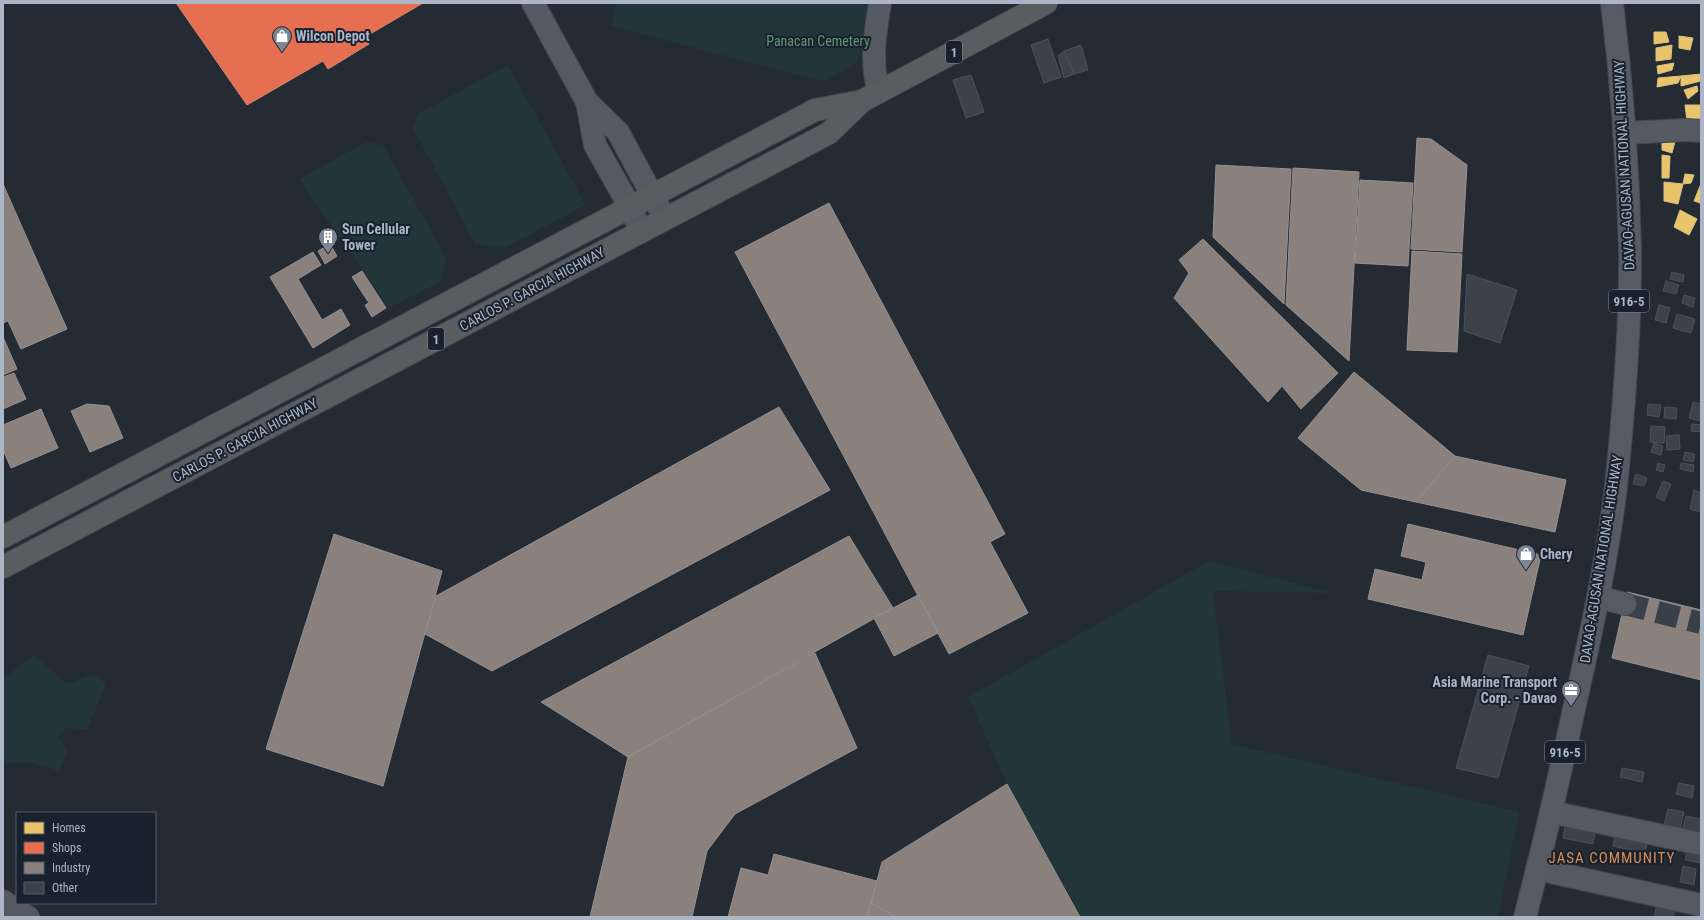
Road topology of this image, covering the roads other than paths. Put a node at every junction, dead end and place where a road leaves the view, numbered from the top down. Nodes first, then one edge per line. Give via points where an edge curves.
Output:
1 (533, 3) edge
2 (880, 3) edge
3 (1046, 3) edge
4 (1612, 3) edge
5 (871, 96) junction
6 (587, 102) junction
7 (1701, 131) edge
8 (1624, 134) junction
9 (627, 150) junction
10 (605, 162) junction
11 (652, 196) junction
12 (630, 208) junction
13 (665, 219) junction
14 (641, 232) junction
15 (65, 504) junction
16 (77, 528) junction
17 (3, 537) edge
18 (3, 567) edge
19 (1598, 597) junction
20 (1625, 604) tunnel mouth
21 (1551, 812) junction
22 (1701, 844) edge
23 (1537, 869) junction
24 (3, 901) edge
25 (1701, 905) edge
26 (28, 917) edge
27 (1525, 917) edge

1 - 6 street
2 - 5 street
3 - 5 highway, CARLOS P. GARCIA HIGHWAY / 1
4 - 8 main road, DAVAO-AGUSAN NATIONAL HIGHWAY / 916-5 via 1621,78
5 - 11 highway, CARLOS P. GARCIA HIGHWAY / 1 via 816,110
5 - 13 highway, CARLOS P. GARCIA HIGHWAY / 1 via 829,133
6 - 9 street via 618,132
6 - 10 street via 595,145
7 - 8 street
8 - 19 main road, DAVAO-AGUSAN NATIONAL HIGHWAY / 916-5 via 1630,250 1627,348 1618,468
9 - 10 street
9 - 11 street
10 - 12 street
11 - 12 highway, CARLOS P. GARCIA HIGHWAY / 1
11 - 13 street
12 - 14 street
12 - 15 highway, CARLOS P. GARCIA HIGHWAY / 1
13 - 14 highway, CARLOS P. GARCIA HIGHWAY / 1
14 - 16 highway, CARLOS P. GARCIA HIGHWAY / 1
15 - 16 highway
15 - 17 highway, CARLOS P. GARCIA HIGHWAY / 1
16 - 18 highway, CARLOS P. GARCIA HIGHWAY / 1
19 - 20 main road
19 - 21 main road, DAVAO-AGUSAN NATIONAL HIGHWAY / 916-5
21 - 22 street
21 - 23 main road, DAVAO-AGUSAN NATIONAL HIGHWAY / 916-5
23 - 25 street
23 - 27 main road, DAVAO-AGUSAN NATIONAL HIGHWAY / 916-5
24 - 26 street

